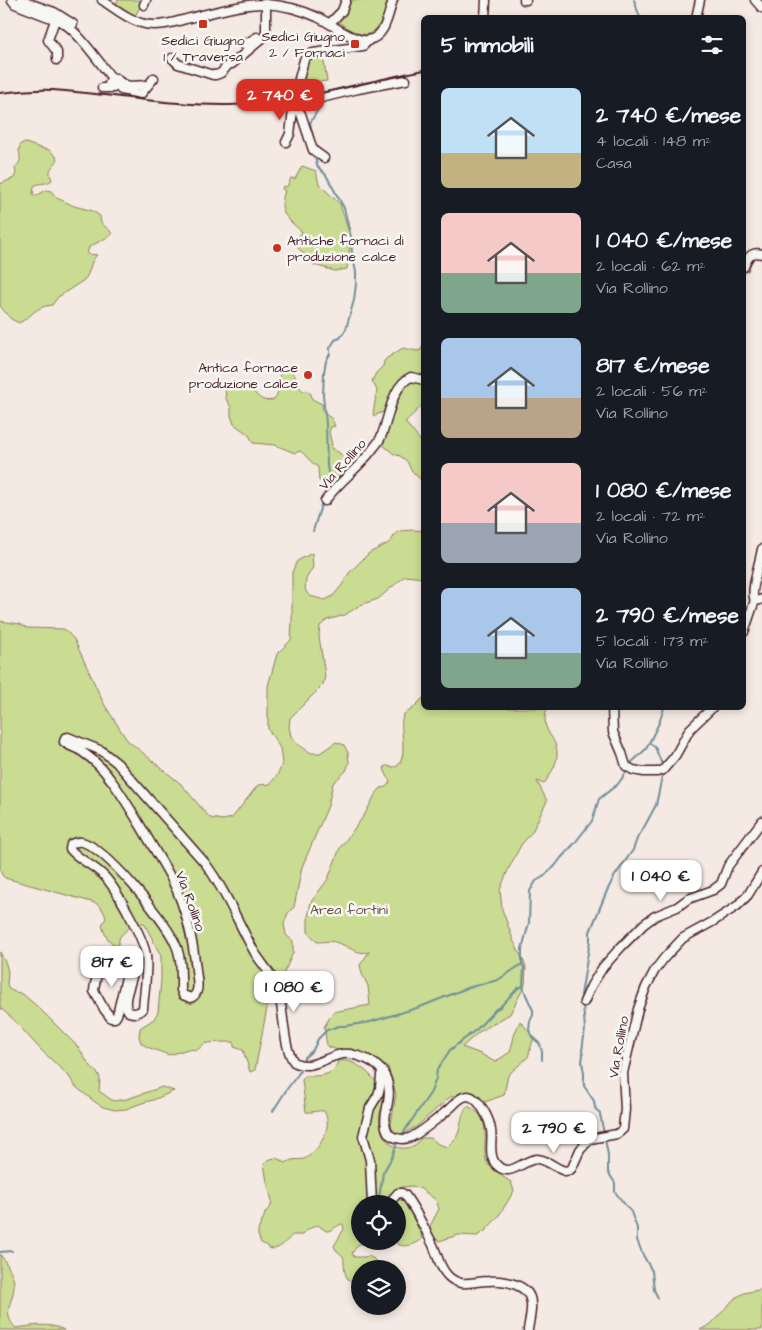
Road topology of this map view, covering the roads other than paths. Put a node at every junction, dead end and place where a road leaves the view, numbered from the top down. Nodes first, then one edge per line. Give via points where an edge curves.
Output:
1 (12, 0) edge
2 (20, 0) edge
3 (102, 0) edge
4 (346, 0) edge
5 (393, 0) edge
6 (486, 0) edge
7 (700, 0) edge
8 (755, 0) edge
9 (266, 4) junction
10 (762, 8) edge
11 (485, 15) edge
12 (697, 15) edge
13 (55, 20) junction
14 (330, 23) junction
15 (266, 26) junction
16 (369, 40) junction
17 (241, 43) dead end
18 (172, 58) dead end
19 (58, 60) dead end
20 (154, 78) dead end
21 (406, 80) dead end
22 (147, 85) dead end
23 (102, 88) dead end
24 (294, 106) junction
25 (286, 142) dead end
26 (324, 158) dead end
27 (762, 254) edge
28 (746, 263) edge
29 (421, 379) edge
30 (325, 501) dead end
31 (762, 549) edge
32 (759, 600) edge
33 (746, 628) edge
34 (612, 710) edge
35 (710, 710) edge
36 (762, 821) edge
37 (762, 872) edge
38 (92, 964) dead end
39 (584, 1002) dead end
40 (383, 1071) junction
41 (372, 1195) edge
42 (406, 1197) edge
43 (528, 1330) edge

1 - 13 street
2 - 22 street via 49,10 73,24 120,83 126,86
3 - 9 street via 130,18 156,25 247,5
4 - 14 street
5 - 16 street via 380,34
6 - 11 street
7 - 12 street
8 - 10 street
9 - 14 street via 299,11
9 - 15 street
13 - 19 street via 48,40 57,52
13 - 20 street via 70,28 121,90 141,94
13 - 23 street via 80,44 113,88
14 - 16 street via 356,38
15 - 17 street via 261,34 244,45
15 - 18 street via 264,36 216,75 178,64
16 - 24 street via 364,46 307,56
21 - 24 street
24 - 25 street
24 - 26 street via 301,114 313,150
27 - 28 street via 749,256
29 - 30 street, Via Rollino via 411,377 404,382 394,397 381,438 364,461
31 - 32 street via 753,590 754,598
32 - 33 street
34 - 35 street via 612,732 626,766 633,770 657,772 670,763 690,729
36 - 39 street via 728,866 721,884 644,924 603,967
37 - 40 street, Via Rollino via 737,906 683,938 655,970 638,1009 624,1073 622,1129 617,1134 590,1139 570,1170 563,1171 538,1159 510,1170 499,1166 493,1158 492,1130 487,1118 477,1101 468,1096 410,1138 393,1137 386,1128 389,1091
38 - 40 street, Via Rollino via 98,971 94,991 109,1016 115,1018 117,1015 131,966 134,975 126,1006 134,1014 142,1009 147,966 141,941 120,898 105,877 70,849 75,842 82,842 100,853 134,886 164,923 174,942 180,958 183,995 191,998 197,992 192,939 173,882 110,779 79,749 66,745 65,738 68,737 102,751 117,763 215,876 256,955 276,985 290,1057 294,1062 305,1066 347,1054 376,1064
40 - 41 street via 364,1136 370,1160
42 - 43 street via 439,1263 455,1282 503,1281 522,1288 528,1294 531,1302

